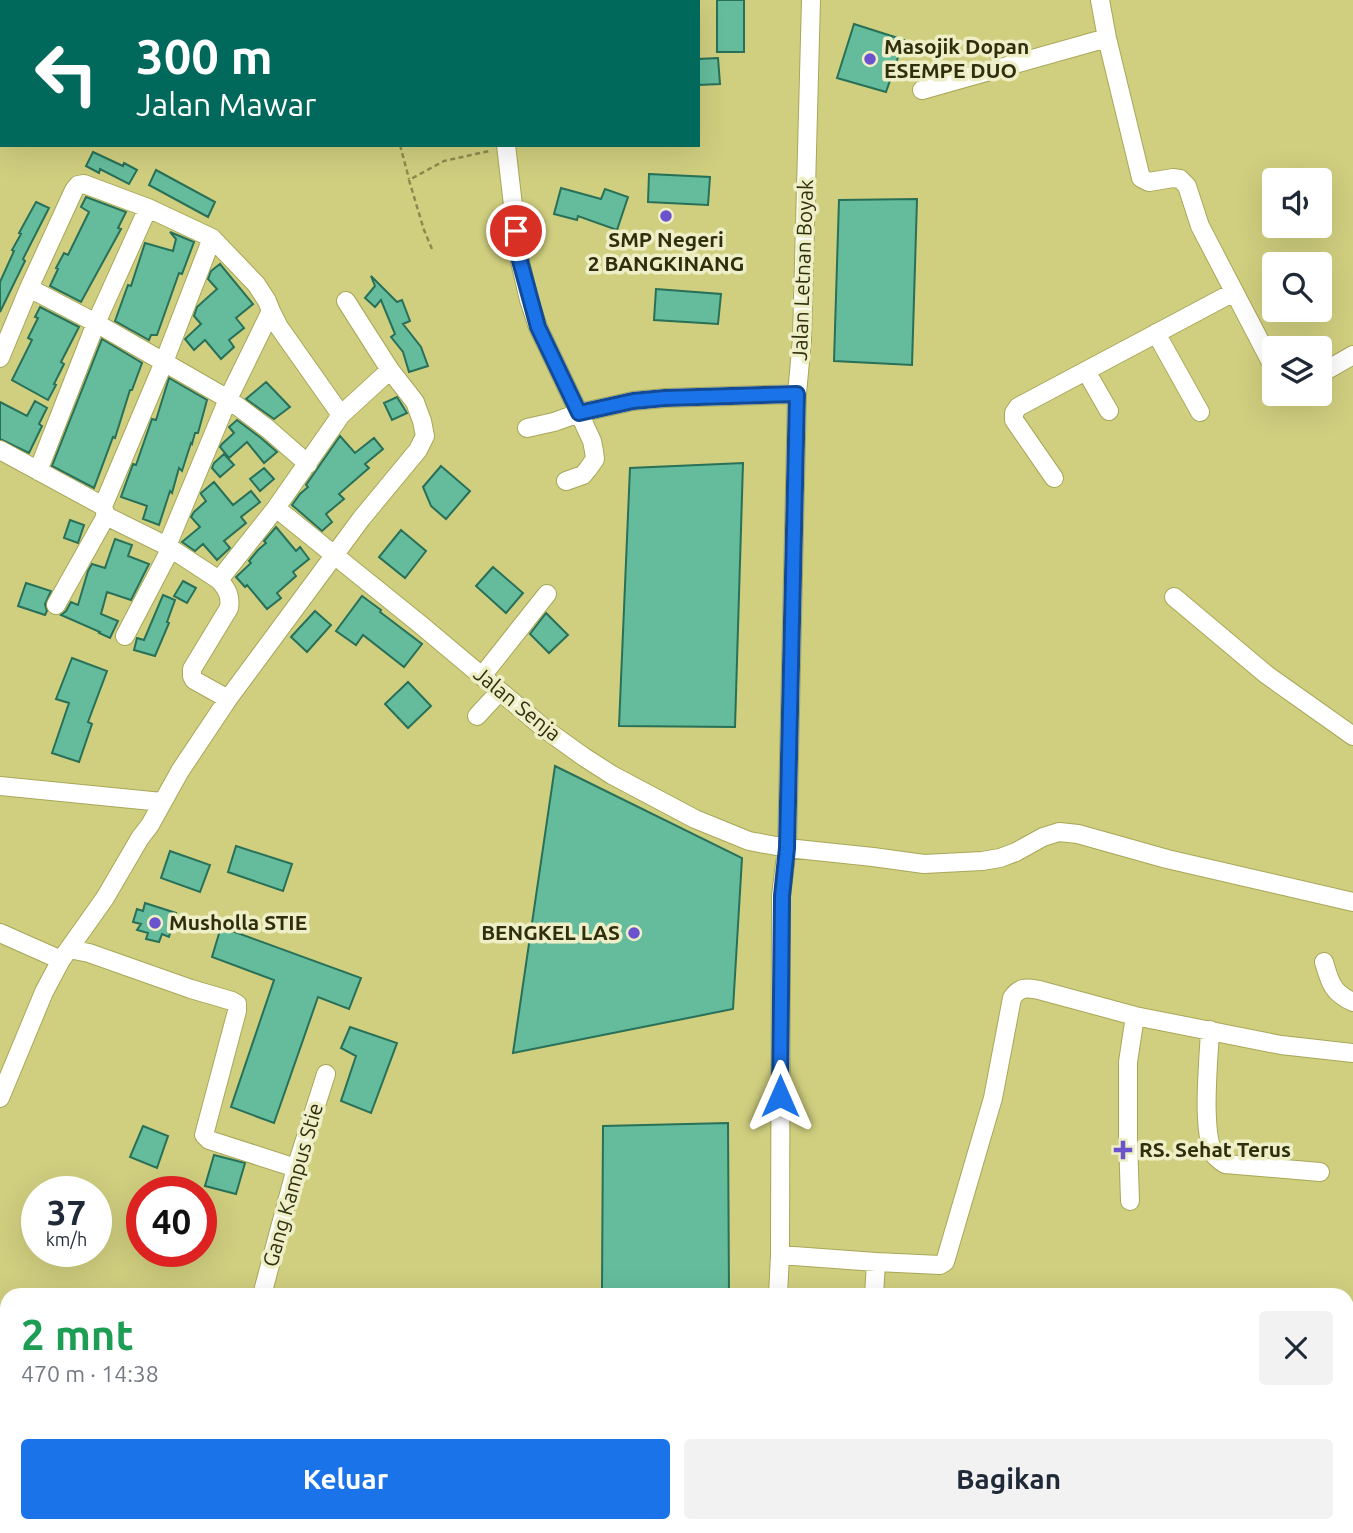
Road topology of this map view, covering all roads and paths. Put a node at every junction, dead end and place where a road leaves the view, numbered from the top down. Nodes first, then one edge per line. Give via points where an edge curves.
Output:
1 (811, 0) edge
2 (1100, 0) edge
3 (1107, 38) junction
4 (922, 90) dead end
5 (401, 147) edge
6 (502, 147) edge
7 (506, 147) edge
8 (409, 180) junction
9 (148, 208) junction
10 (212, 238) junction
11 (432, 248) dead end
12 (29, 288) junction
13 (1234, 292) junction
14 (346, 301) dead end
15 (271, 312) junction
16 (96, 323) junction
17 (1156, 333) junction
18 (1262, 345) edge
19 (1353, 355) edge
20 (0, 359) edge
21 (164, 362) junction
22 (1332, 367) edge
23 (390, 370) junction
24 (1086, 371) junction
25 (797, 394) junction
26 (229, 399) junction
27 (1109, 411) dead end
28 (1200, 412) dead end
29 (579, 413) junction
30 (341, 415) junction
31 (527, 428) dead end
32 (0, 450) edge
33 (308, 464) junction
34 (38, 471) junction
35 (1054, 478) dead end
36 (566, 481) dead end
37 (276, 508) junction
38 (105, 511) junction
39 (169, 547) junction
40 (335, 556) junction
41 (219, 580) junction
42 (547, 594) dead end
43 (1174, 597) dead end
44 (57, 605) dead end
45 (125, 636) dead end
46 (482, 676) junction
47 (500, 691) junction
48 (228, 699) junction
49 (477, 716) dead end
50 (1353, 736) edge
51 (0, 786) edge
52 (162, 802) junction
53 (787, 848) junction
54 (1353, 902) edge
55 (0, 933) edge
56 (65, 954) junction
57 (1324, 962) dead end
58 (1353, 1002) edge
59 (1135, 1016) junction
60 (1210, 1030) junction
61 (1353, 1053) edge
62 (326, 1074) dead end
63 (0, 1098) edge
64 (296, 1168) junction
65 (1320, 1172) dead end
66 (1130, 1202) dead end
67 (780, 1255) junction
68 (876, 1262) junction
69 (264, 1288) edge
70 (778, 1288) edge
71 (874, 1288) edge

1 - 25 street, Jalan Letnan Boyak
2 - 3 street
3 - 4 street
3 - 13 street via 1140,178 1184,182 1200,226
5 - 8 path
6 - 8 path via 444,161
7 - 29 street via 519,257 529,300
8 - 11 path
9 - 10 street
9 - 12 street via 78,185
9 - 16 street
10 - 15 street via 256,284
10 - 21 street
12 - 16 street
12 - 20 street
13 - 17 street
13 - 18 street
14 - 23 street
15 - 26 street
15 - 30 street
16 - 21 street
16 - 34 street
17 - 24 street
17 - 28 street
19 - 22 street
21 - 26 street
21 - 38 street
23 - 30 street
23 - 40 street via 415,402 425,436
24 - 27 street
24 - 35 street via 1014,413 1014,420
25 - 29 street via 665,398
25 - 53 street, Jalan Letnan Boyak
26 - 33 street
26 - 39 street
29 - 31 street
29 - 36 street via 595,459 583,475
30 - 33 street
32 - 34 street
33 - 37 street
34 - 38 street
37 - 40 street, Jalan Senja
37 - 41 street
38 - 39 street
38 - 44 street
39 - 41 street
39 - 45 street
40 - 46 street, Jalan Senja
40 - 48 street
41 - 48 street via 227,589 229,608 192,676
42 - 46 street
43 - 50 street via 1267,675
46 - 47 street, Jalan Senja
47 - 49 street
47 - 53 street, Jalan Senja via 612,775 721,831
48 - 52 street
51 - 52 street
52 - 56 street via 105,898
53 - 54 street, Jalan Senja via 936,864 1000,858 1059,832
53 - 67 street, Jalan Letnan Boyak via 782,896
55 - 56 street
56 - 63 street via 44,992
56 - 64 street via 89,953 237,1004 204,1135
57 - 58 street via 1331,985
59 - 60 street
59 - 66 street via 1128,1062
59 - 68 street via 1039,990 1017,991 993,1098 945,1262
60 - 61 street via 1281,1045
60 - 65 street via 1207,1112 1210,1144 1217,1158 1225,1164
62 - 64 street, Gang Kampus Stie
64 - 69 street, Gang Kampus Stie
67 - 68 street
67 - 70 street, Jalan Letnan Boyak
68 - 71 street

